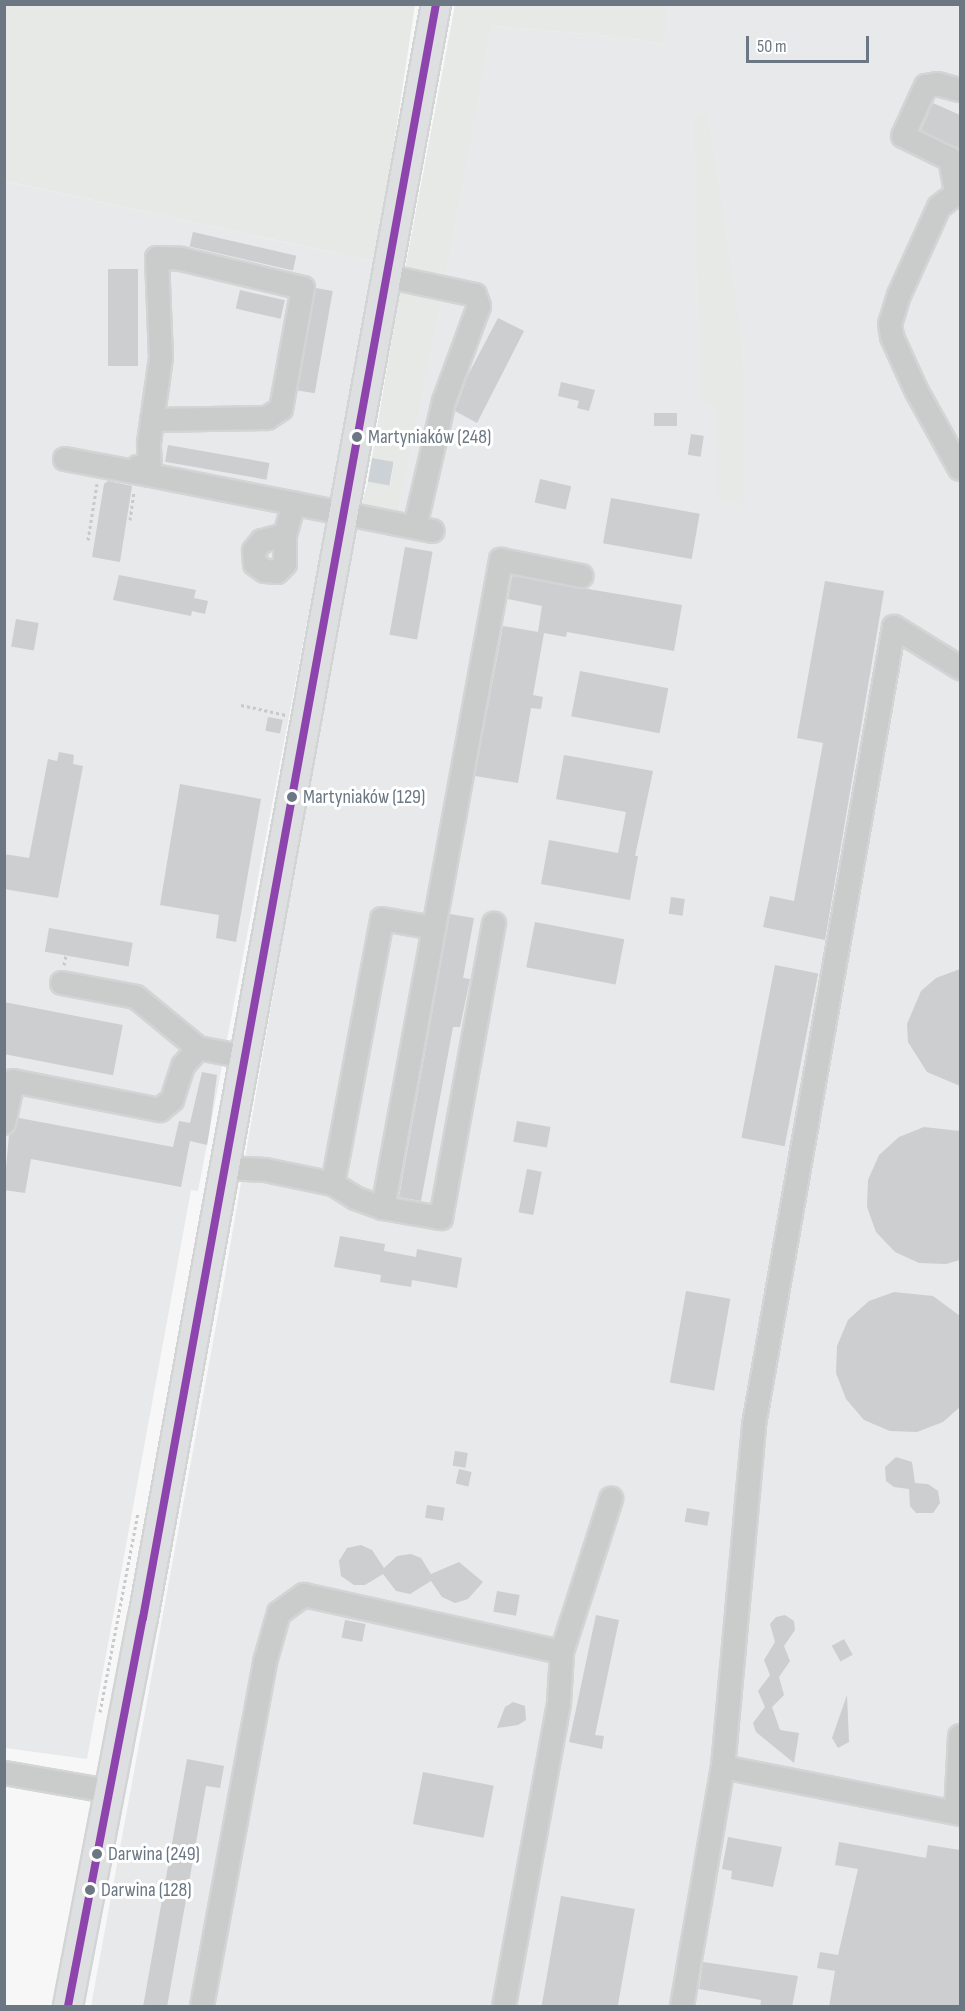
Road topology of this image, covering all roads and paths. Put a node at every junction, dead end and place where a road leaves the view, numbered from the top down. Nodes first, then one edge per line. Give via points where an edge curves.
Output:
1 (436, 4) edge
2 (960, 90) edge
3 (958, 192) edge
4 (386, 276) junction
5 (152, 420) junction
6 (69, 453) dead end
7 (960, 469) edge
8 (150, 475) junction
9 (101, 478) dead end
10 (294, 503) junction
11 (344, 513) junction
12 (285, 535) dead end
13 (88, 540) dead end
14 (581, 576) dead end
15 (960, 668) edge
16 (494, 924) dead end
17 (434, 928) junction
18 (62, 983) dead end
19 (198, 1048) junction
20 (245, 1057) junction
21 (4, 1123) edge
22 (225, 1168) junction
23 (333, 1184) junction
24 (383, 1208) junction
25 (611, 1499) dead end
26 (562, 1652) junction
27 (960, 1736) edge
28 (723, 1767) junction
29 (4, 1773) edge
30 (107, 1791) junction
31 (958, 1813) edge
32 (68, 2007) edge
33 (202, 2007) edge
34 (504, 2007) edge
35 (682, 2007) edge

1 - 4 main road
2 - 3 street via 937,84 926,86 903,136 950,159
3 - 7 street via 939,207 890,324 892,338 916,390
4 - 11 main road
4 - 11 street via 475,295 479,306 444,401 424,529
5 - 5 street via 267,418 281,409 303,288 181,259 157,258 161,358
5 - 8 street
6 - 8 street
8 - 10 street
9 - 13 path
10 - 11 street
10 - 12 street
11 - 20 main road
14 - 17 street via 501,560
15 - 28 street via 894,627 753,1425
16 - 24 street via 441,1218
17 - 23 street via 382,919
17 - 24 street
18 - 19 street via 136,997
19 - 20 street
19 - 21 street via 183,1066 172,1100 160,1110 13,1081
20 - 22 main road
22 - 23 street via 265,1170
22 - 30 main road via 143,1618
23 - 24 street via 354,1198
25 - 26 street
26 - 33 street via 304,1595 279,1613 265,1662
26 - 34 street via 559,1703
27 - 31 street
28 - 31 street
28 - 35 street
29 - 30 street
30 - 32 main road

